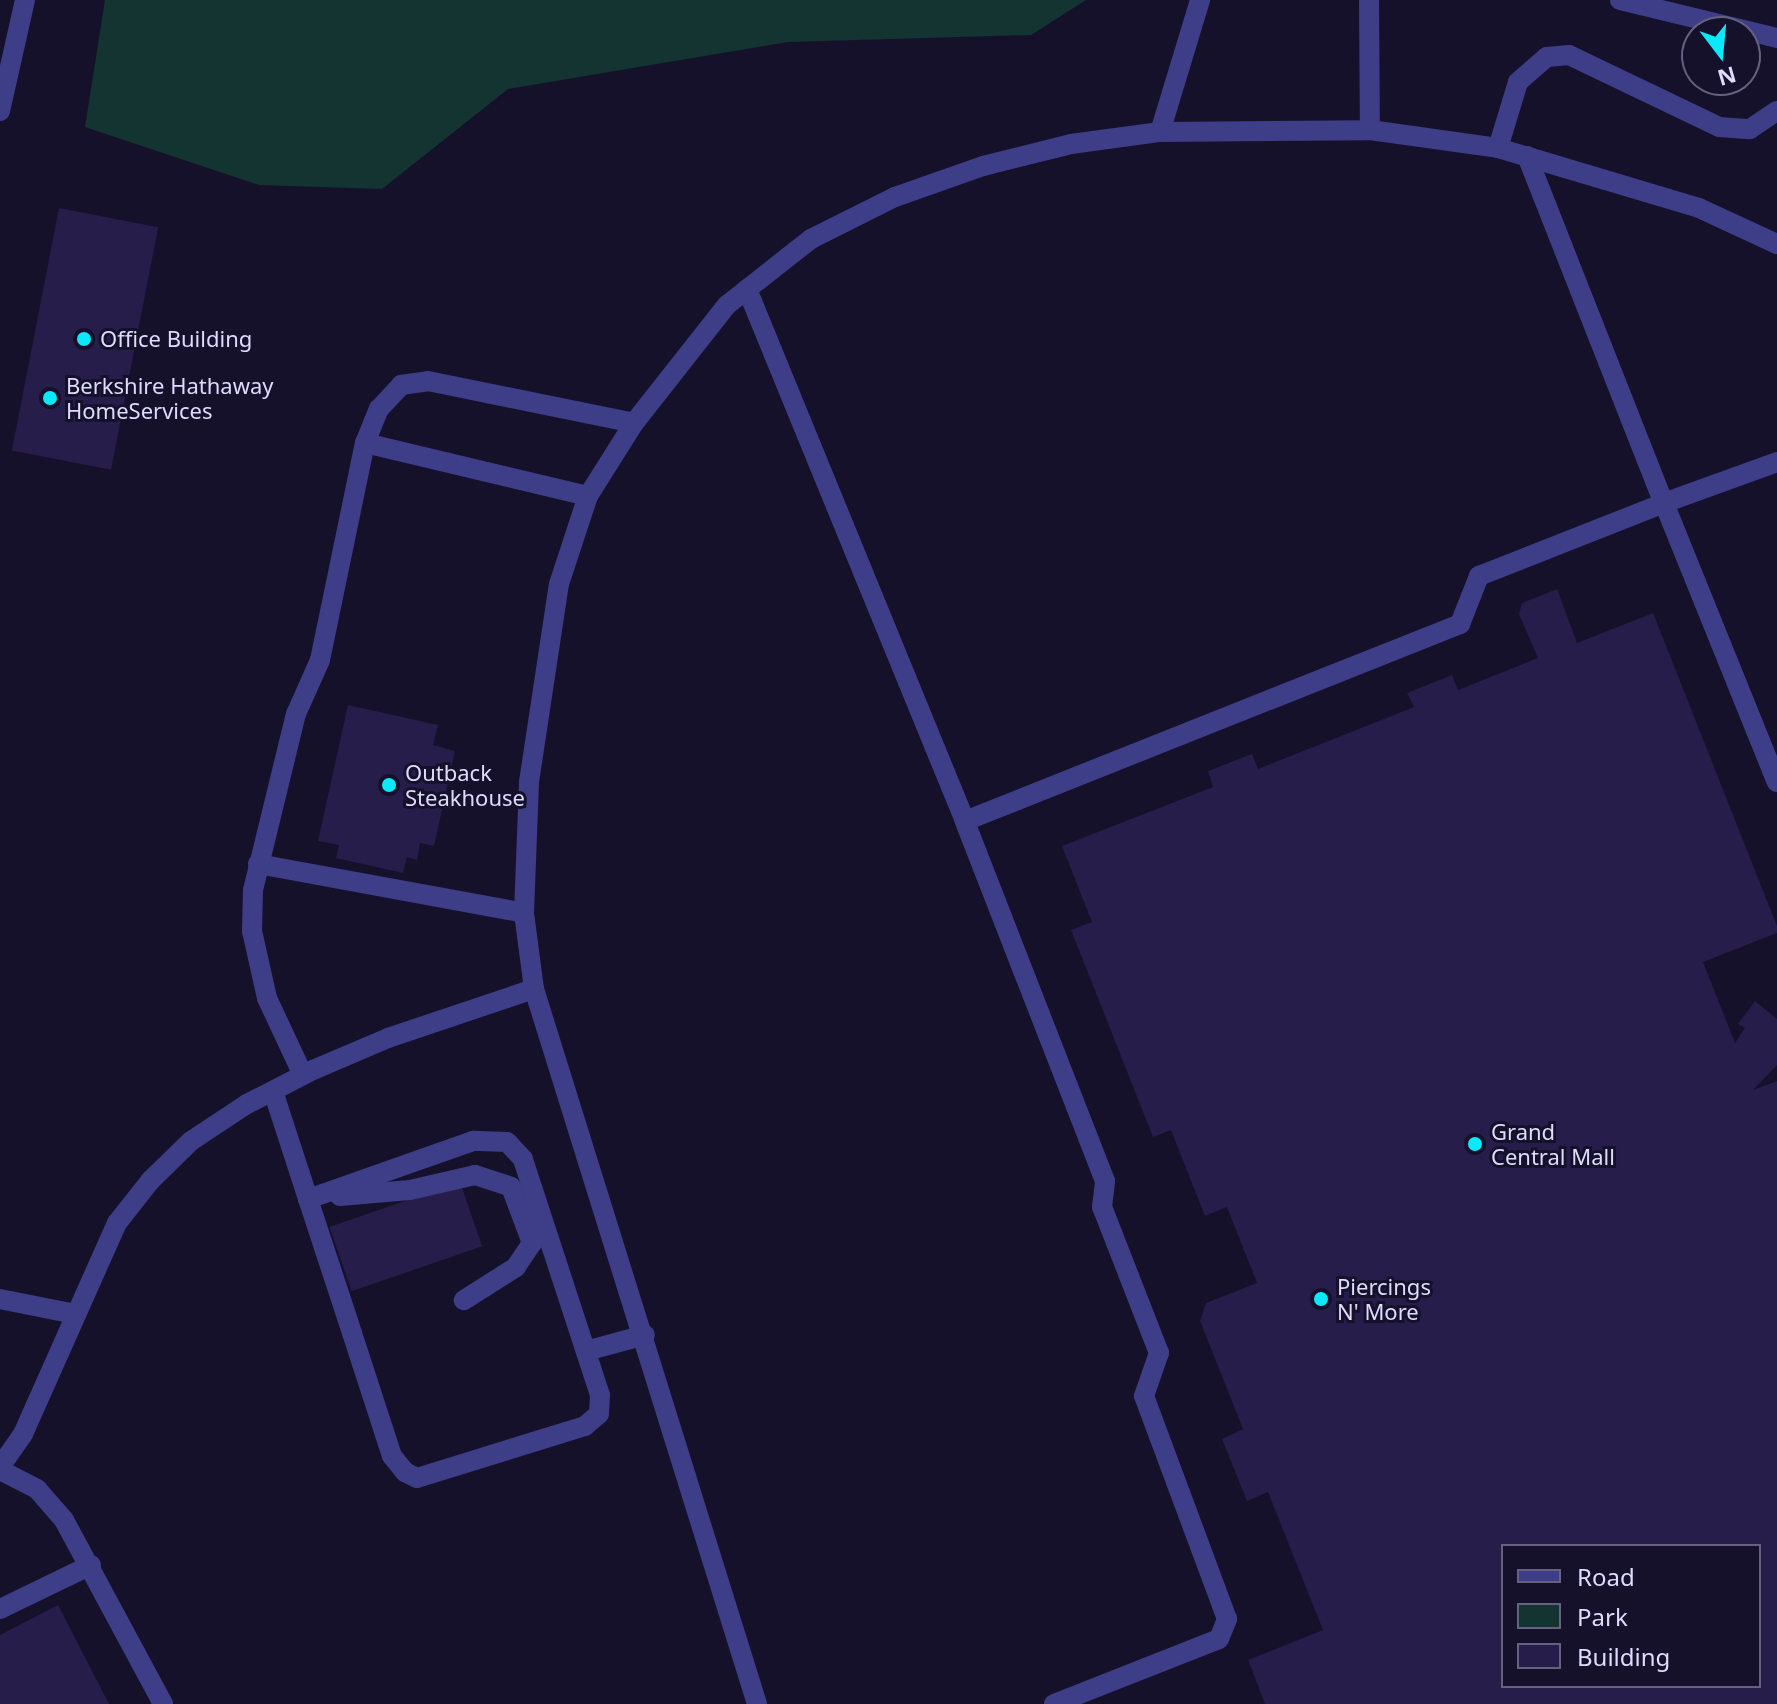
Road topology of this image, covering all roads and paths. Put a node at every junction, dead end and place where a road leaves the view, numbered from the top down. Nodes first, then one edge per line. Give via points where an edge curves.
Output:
1 (25, 0) edge
2 (1200, 0) edge
3 (1369, 0) edge
4 (1620, 0) edge
5 (1777, 38) edge
6 (0, 111) edge
7 (1777, 111) edge
8 (1370, 130) junction
9 (1160, 132) junction
10 (1498, 148) junction
11 (1527, 156) junction
12 (1777, 244) edge
13 (747, 289) junction
14 (634, 423) junction
15 (365, 443) junction
16 (1777, 462) edge
17 (588, 496) junction
18 (1664, 503) junction
19 (1777, 782) edge
20 (965, 821) junction
21 (258, 864) junction
22 (524, 913) junction
23 (534, 989) junction
24 (303, 1075) junction
25 (273, 1091) junction
26 (308, 1199) junction
27 (0, 1299) edge
28 (464, 1300) dead end
29 (75, 1314) junction
30 (645, 1335) junction
31 (586, 1351) junction
32 (0, 1468) edge
33 (91, 1565) junction
34 (0, 1609) edge
35 (163, 1704) edge
36 (757, 1704) edge
37 (1054, 1704) edge

1 - 6 street
2 - 9 street
3 - 8 street
4 - 5 street
7 - 10 street via 1750,129 1719,127 1569,55 1547,57 1518,82
8 - 9 street
8 - 10 street
9 - 13 street via 1071,144 983,166 895,197 811,239
10 - 11 street
11 - 12 street via 1699,208
11 - 18 street
13 - 14 street via 727,305
13 - 20 street
14 - 15 street via 428,381 401,385 379,409
14 - 17 street
15 - 17 street
15 - 21 street via 320,660 296,714
16 - 18 street
17 - 22 street via 559,584 529,782
18 - 19 street
18 - 20 street via 1479,576 1460,624
20 - 37 street via 1105,1181 1102,1207 1159,1353 1144,1396 1227,1619 1219,1639
21 - 22 street
21 - 24 street via 252,931 267,998
22 - 23 street
23 - 24 street via 388,1038
23 - 30 street
24 - 25 street
25 - 26 street
25 - 29 street via 191,1141 150,1181 117,1223
26 - 28 street via 410,1190 475,1175 511,1187 532,1243 516,1267
26 - 31 street via 473,1141 507,1142 523,1159
26 - 31 street via 392,1456 405,1472 417,1478 585,1426 599,1414 600,1395
27 - 29 street
29 - 32 street via 23,1434
30 - 31 street
30 - 36 street
32 - 33 street via 37,1489
33 - 34 street
33 - 35 street

